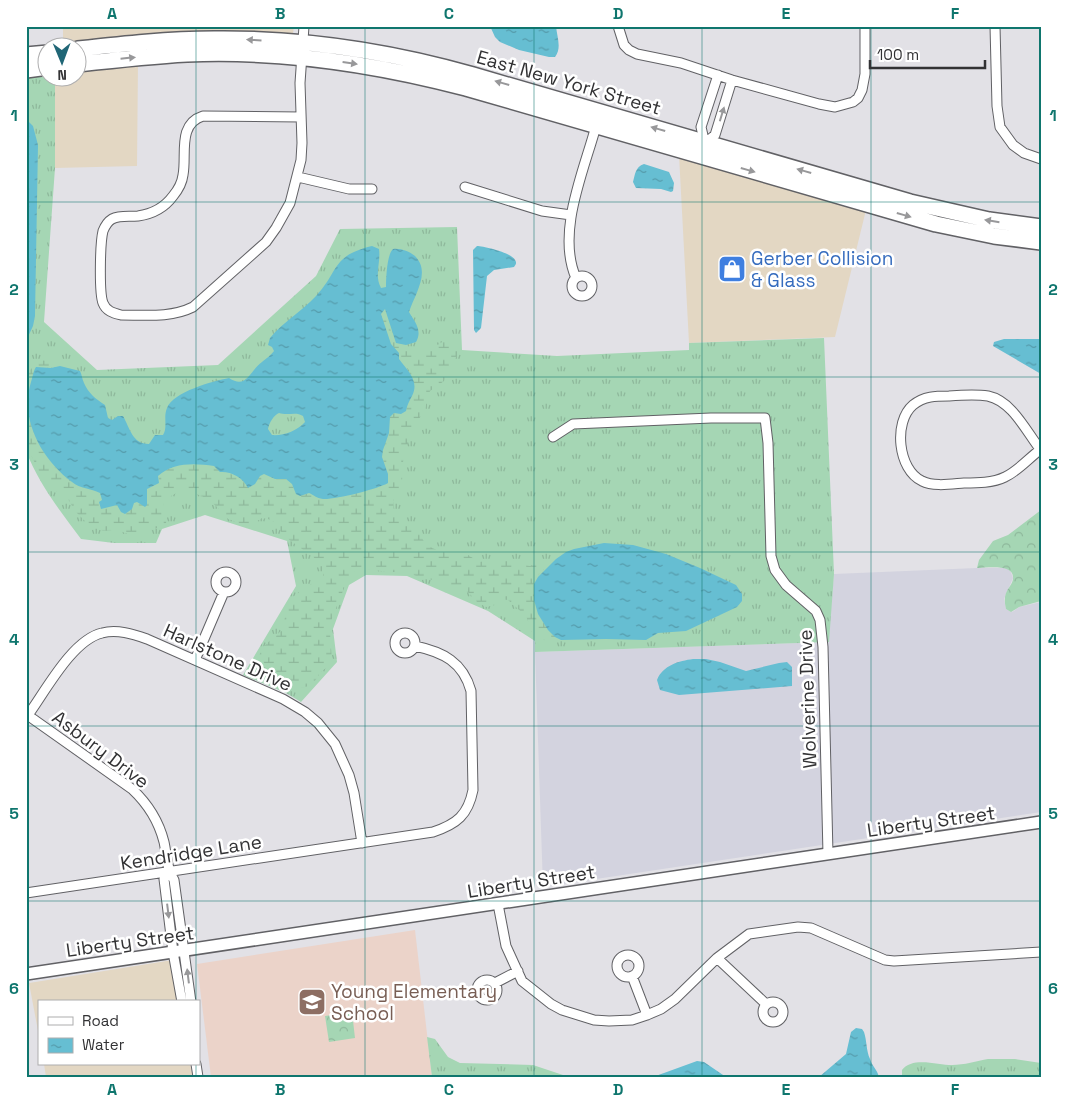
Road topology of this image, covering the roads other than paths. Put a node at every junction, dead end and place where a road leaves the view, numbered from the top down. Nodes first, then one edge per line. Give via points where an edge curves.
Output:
1 (304, 26) edge
2 (618, 26) edge
3 (864, 26) edge
4 (995, 26) edge
5 (88, 48) edge
6 (302, 50) junction
7 (88, 63) edge
8 (718, 75) junction
9 (732, 80) junction
10 (300, 117) junction
11 (596, 126) junction
12 (703, 150) junction
13 (1041, 159) edge
14 (298, 177) junction
15 (465, 187) dead end
16 (372, 189) dead end
17 (571, 215) junction
18 (1041, 227) edge
19 (1041, 242) edge
20 (576, 278) dead end
21 (553, 437) dead end
22 (1040, 449) edge
23 (224, 592) dead end
24 (415, 646) dead end
25 (195, 660) junction
26 (27, 715) edge
27 (1041, 822) edge
28 (362, 843) junction
29 (828, 854) junction
30 (168, 872) junction
31 (26, 893) edge
32 (498, 904) junction
33 (179, 951) junction
34 (1041, 952) edge
35 (717, 958) junction
36 (518, 971) junction
37 (26, 974) edge
38 (632, 976) dead end
39 (495, 983) dead end
40 (182, 1000) edge
41 (191, 1000) edge
42 (766, 1004) dead end
43 (647, 1016) junction

1 - 6 street
2 - 8 street via 624,45 637,54 682,63
3 - 9 street via 862,90 858,98 846,106 828,106
4 - 13 street via 1000,126 1024,154
6 -> 5 main road, East New York Street via 236,39 154,41
7 -> 6 main road, East New York Street via 188,54
6 - 10 street
6 -> 11 main road, East New York Street via 427,78
12 -> 6 main road, East New York Street via 452,68 384,54
8 - 9 street
8 - 12 street via 702,127
12 -> 9 street via 715,135
10 - 14 street via 302,143
10 - 14 street via 203,116 192,122 186,128 181,184 170,200 151,213 112,220 104,230 102,302 112,313 121,315 173,314 193,307 266,242 290,203
11 - 12 main road, East New York Street
11 - 17 street
18 -> 12 main road, East New York Street via 937,210
12 -> 19 main road, East New York Street via 936,224
14 - 16 street via 349,189
15 - 17 street via 542,211
17 - 20 street via 570,254
21 - 29 street, Wolverine Drive via 573,424 765,418 775,570 786,585 816,610 820,620
22 - 22 street via 1003,478 930,484 914,476 904,462 902,423 912,406 927,398 988,396 1009,409
23 - 25 street
24 - 28 street, Kendridge Lane via 433,650 452,661 461,668 469,684 474,781 471,798 462,817 441,829
25 - 26 street, Harlstone Drive via 134,634 102,633 83,642 73,652
25 - 28 street, Harlstone Drive via 292,704 318,723 335,744 350,775
26 - 30 street, Asbury Drive via 139,796 159,827
27 - 29 street, Liberty Street
28 - 30 street, Kendridge Lane
29 - 32 street, Liberty Street
30 - 31 street, Kendridge Lane
30 - 33 street, Asbury Drive via 174,880
32 - 33 street, Liberty Street
32 - 36 street via 506,946
33 - 37 street, Liberty Street
33 - 40 street, Asbury Drive
41 -> 33 street, Asbury Drive
34 - 35 street via 894,962 804,927 749,934
35 - 42 street
35 - 43 street via 675,1000
36 - 39 street
36 - 43 street via 522,981 551,1004 573,1015 609,1022
38 - 43 street

